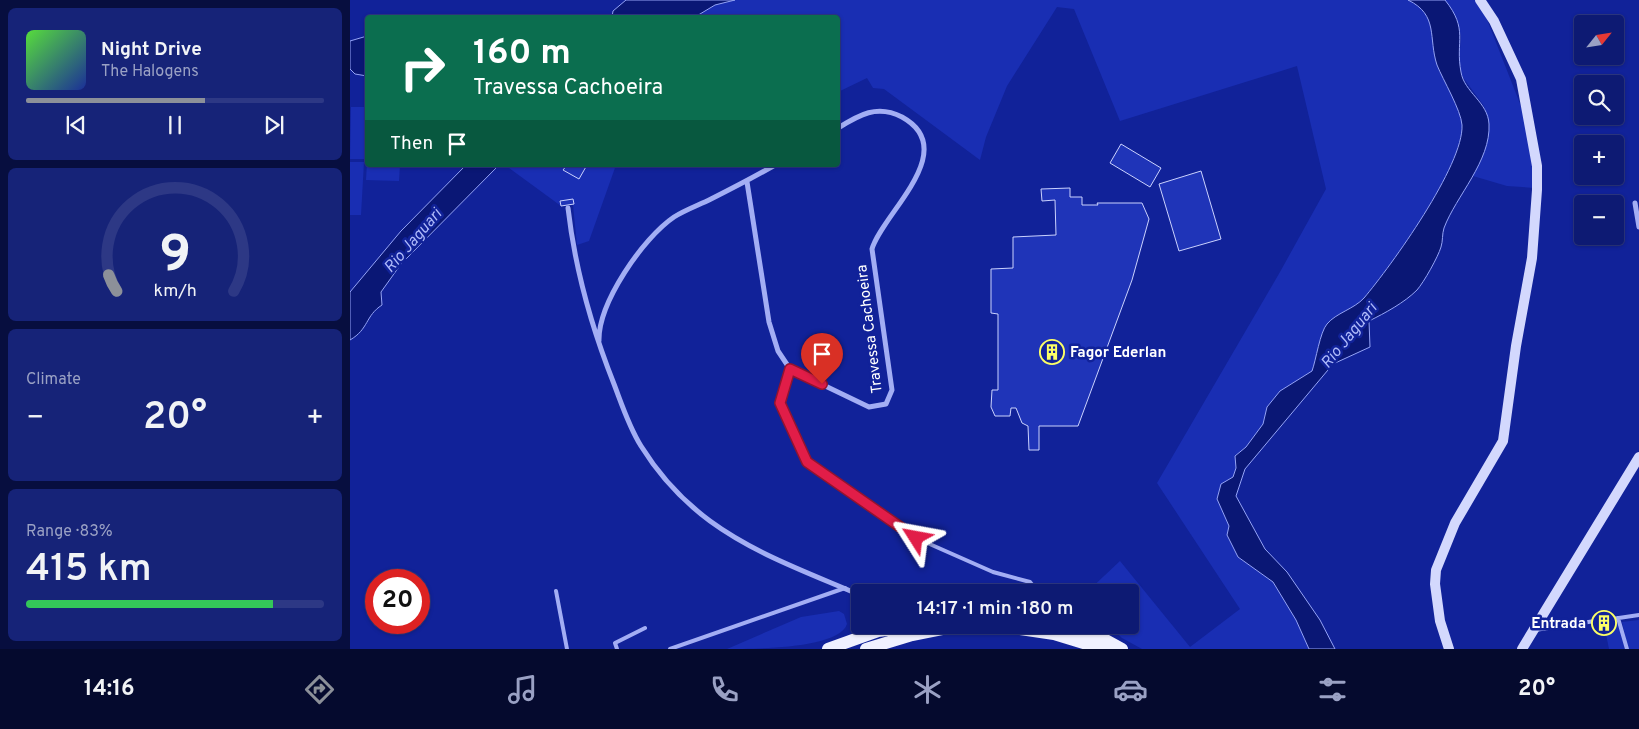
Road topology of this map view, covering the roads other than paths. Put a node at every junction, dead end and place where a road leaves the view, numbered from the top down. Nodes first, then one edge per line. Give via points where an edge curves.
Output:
1 (1480, 0) edge
2 (840, 127) edge
3 (772, 167) edge
4 (747, 182) junction
5 (1635, 203) dead end
6 (568, 208) dead end
7 (1639, 227) edge
8 (599, 346) junction
9 (790, 369) junction
10 (1639, 457) edge
11 (1032, 584) edge
12 (845, 588) junction
13 (556, 591) dead end
14 (851, 591) edge
15 (1639, 615) edge
16 (1618, 618) junction
17 (1612, 619) dead end
18 (1595, 621) dead end
19 (645, 628) dead end
20 (1531, 633) junction
21 (864, 634) edge
22 (917, 634) edge
23 (1054, 634) edge
24 (1089, 634) edge
25 (1105, 634) edge
26 (567, 649) edge
27 (617, 649) edge
28 (670, 649) edge
29 (828, 649) edge
30 (866, 649) edge
31 (1103, 649) edge
32 (1122, 649) edge
33 (1450, 649) edge
34 (1516, 649) edge
35 (1522, 649) edge
36 (1627, 649) edge

1 - 33 main road via 1494,21 1521,79 1537,190 1532,258 1503,441 1455,523 1436,570 1440,621
2 - 9 street, Travessa Cachoeira via 861,114 886,111 903,118 918,131 923,145 918,176 894,215 876,236 872,249 892,390 890,399 886,404 869,407
3 - 4 street
4 - 8 street via 675,216 654,234 614,289 602,316
4 - 9 street via 769,322 778,351
5 - 7 street
6 - 8 street via 572,246 584,301
8 - 12 street via 641,446 691,506 744,543
9 - 11 lane via 780,403 807,462 916,538 993,572
10 - 20 main road
12 - 14 street
12 - 28 lane
13 - 26 lane
15 - 16 lane
16 - 17 lane
16 - 36 lane
18 - 20 lane
19 - 27 lane via 615,643
20 - 34 main road
20 - 35 main road
21 - 29 main road
22 - 30 main road
23 - 31 main road
24 - 32 main road
25 - 32 lane

